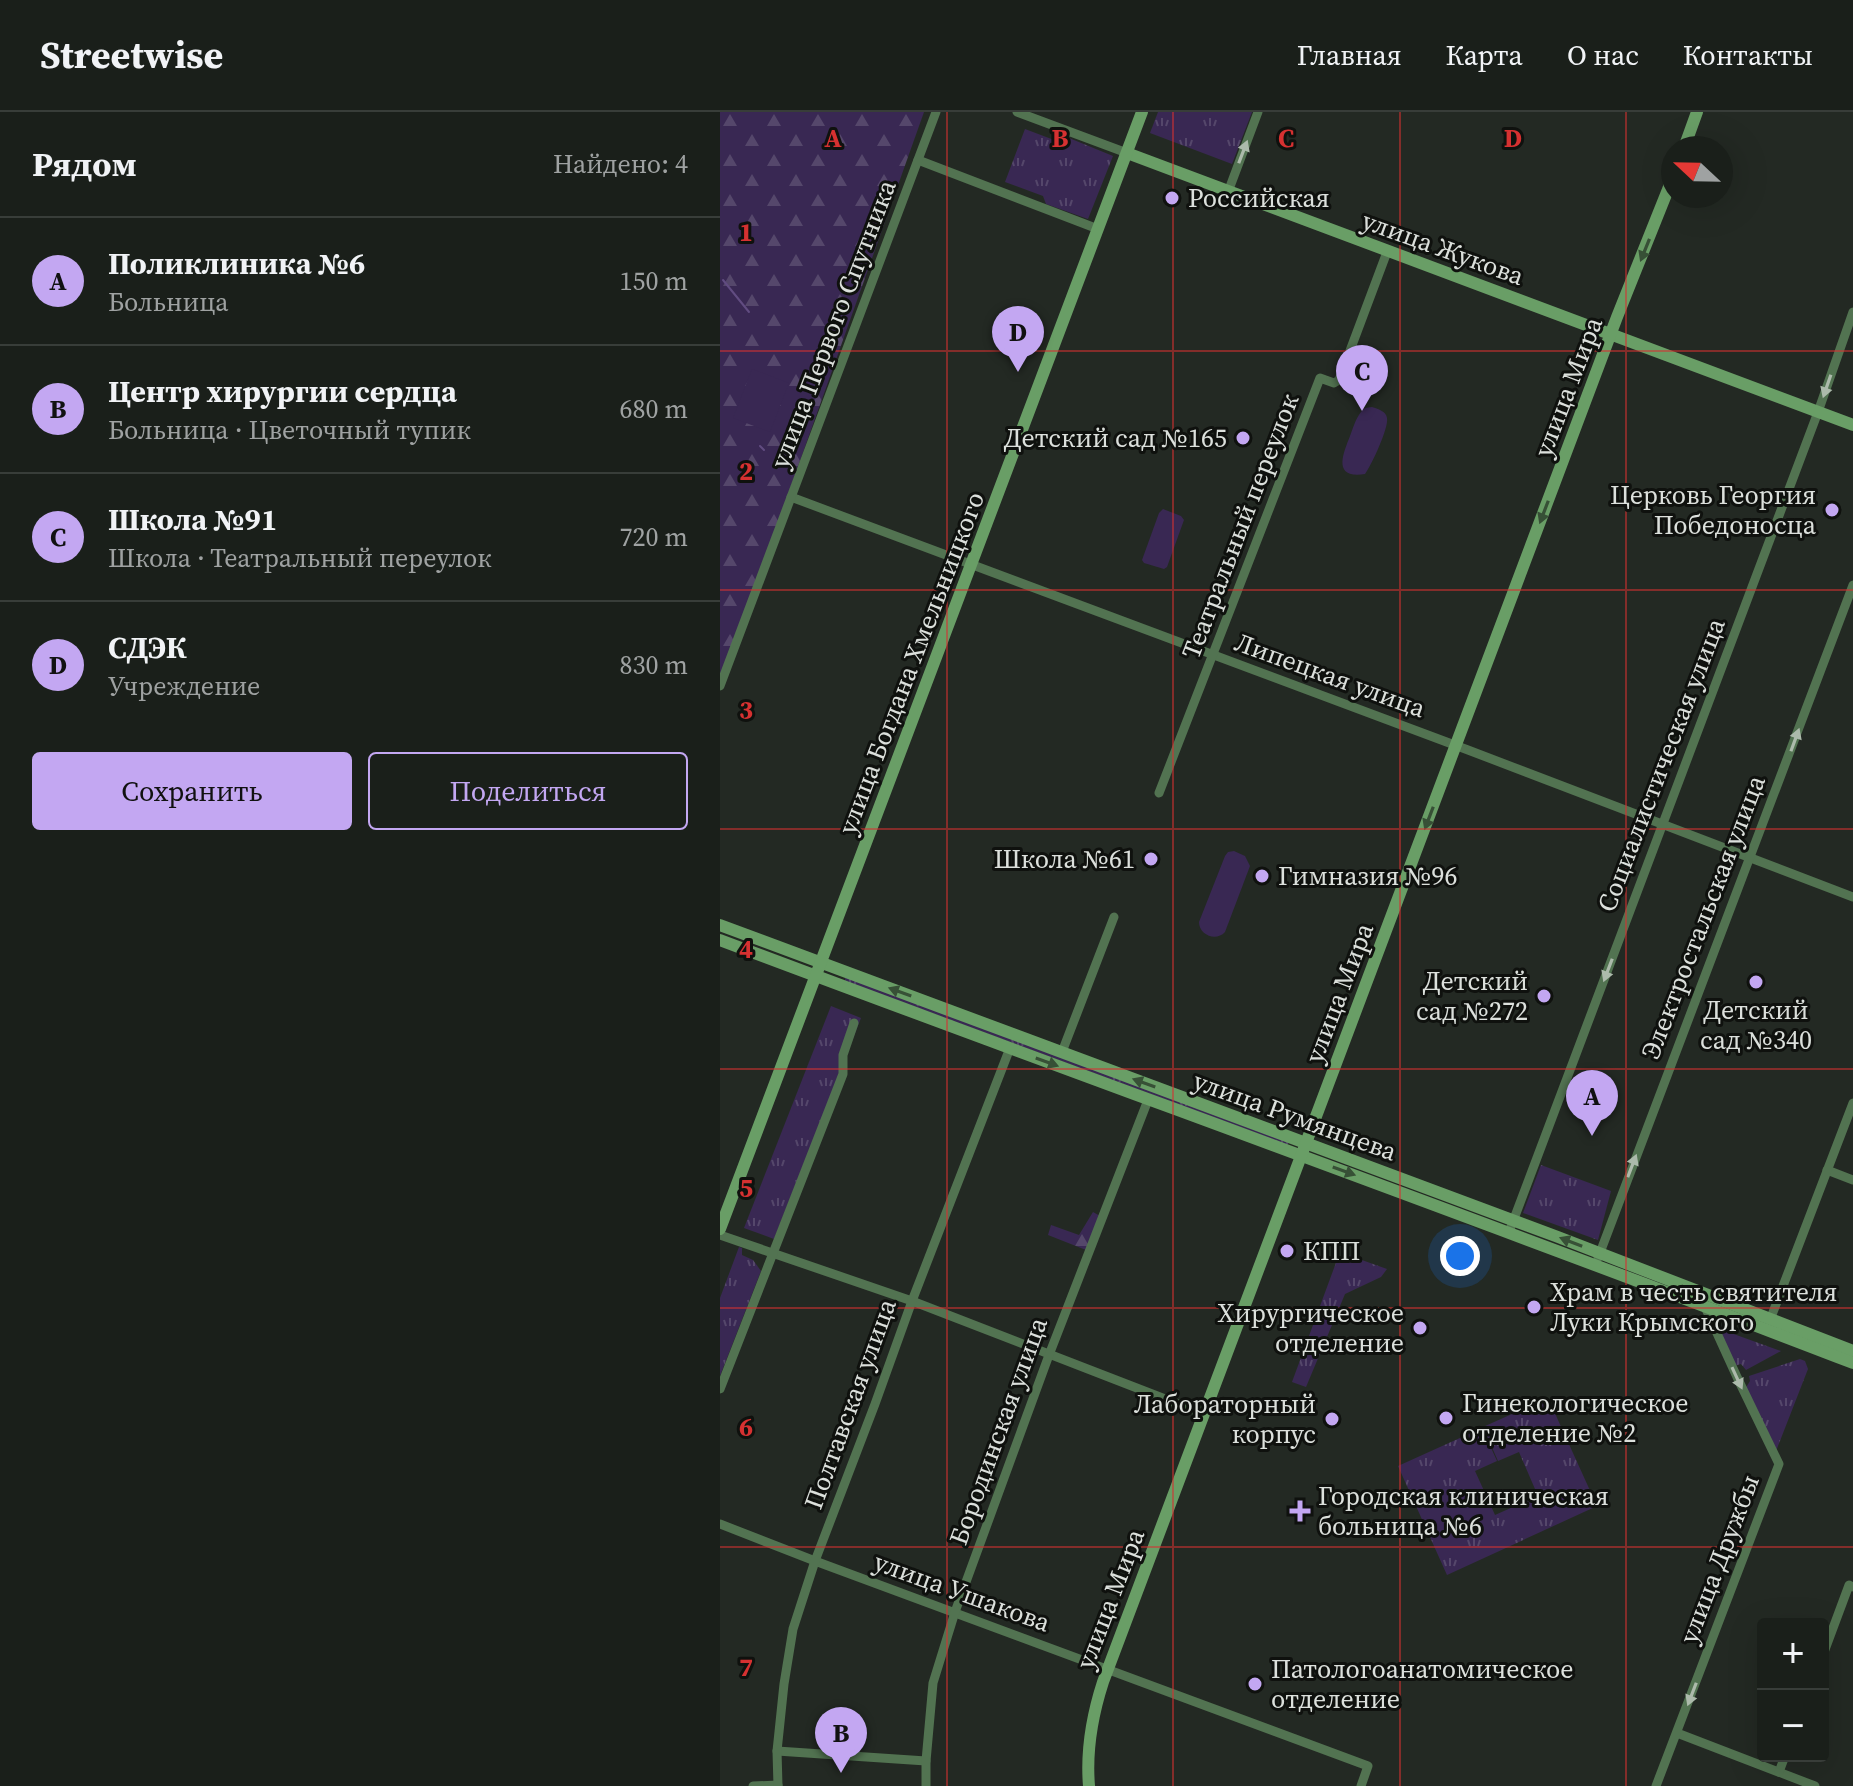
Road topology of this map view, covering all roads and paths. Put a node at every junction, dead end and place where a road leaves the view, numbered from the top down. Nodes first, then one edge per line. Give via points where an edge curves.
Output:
1 (936, 112) edge
2 (1017, 112) edge
3 (1142, 112) edge
4 (1258, 112) edge
5 (1697, 112) edge
6 (1688, 136) edge
7 (1127, 153) junction
8 (918, 160) junction
9 (1228, 192) junction
10 (1661, 207) edge
11 (1098, 229) junction
12 (1387, 252) junction
13 (1853, 312) edge
14 (1611, 334) junction
15 (1818, 412) junction
16 (1853, 425) edge
17 (791, 497) junction
18 (972, 564) junction
19 (1853, 585) edge
20 (1214, 655) junction
21 (720, 686) edge
22 (1456, 745) junction
23 (1159, 793) dead end
24 (1663, 824) junction
25 (1751, 857) junction
26 (1853, 897) edge
27 (1114, 917) dead end
28 (720, 925) edge
29 (720, 940) edge
30 (821, 963) junction
31 (816, 976) junction
32 (854, 1023) dead end
33 (1010, 1048) junction
34 (1062, 1052) junction
35 (1148, 1100) junction
36 (1853, 1103) edge
37 (1304, 1149) junction
38 (1827, 1170) junction
39 (1853, 1180) edge
40 (1511, 1227) junction
41 (720, 1232) edge
42 (773, 1254) junction
43 (1597, 1259) junction
44 (912, 1301) junction
45 (1705, 1307) junction
46 (1770, 1320) junction
47 (1812, 1341) junction
48 (1853, 1351) edge
49 (1049, 1355) junction
50 (1853, 1363) edge
51 (720, 1389) edge
52 (1204, 1414) junction
53 (720, 1524) edge
54 (815, 1561) junction
55 (1851, 1586) edge
56 (955, 1612) junction
57 (1829, 1640) edge
58 (1107, 1670) junction
59 (1677, 1733) junction
60 (777, 1751) junction
61 (926, 1761) junction
62 (1783, 1762) edge
63 (1779, 1772) junction
64 (778, 1785) edge
65 (753, 1786) edge
66 (926, 1786) edge
67 (1089, 1786) edge
68 (1361, 1786) edge
69 (1656, 1786) edge
70 (1815, 1786) edge

1 - 8 street, улица Первого Спутника
2 - 7 street, улица Жукова
3 - 7 main road, улица Богдана Хмельницкого
9 -> 4 street
5 - 6 main road
7 - 9 main road, улица Жукова
7 - 11 main road, улица Богдана Хмельницкого
8 - 11 street
8 - 17 street, улица Первого Спутника
9 - 12 main road, улица Жукова
10 -> 14 main road, улица Мира
11 - 18 main road, улица Богдана Хмельницкого
12 - 14 main road, улица Жукова
12 - 20 street, Театральный переулок via 1339,380 1320,378
13 -> 15 street, Социалистическая улица
14 - 15 main road, улица Жукова
14 -> 22 main road, улица Мира
15 - 16 main road, улица Жукова
15 - 24 street, Социалистическая улица
17 - 18 street, Липецкая улица
17 - 21 street, улица Первого Спутника
18 - 20 street, Липецкая улица
18 - 30 main road, улица Богдана Хмельницкого
25 -> 19 street, Электростальская улица
20 - 22 street, Липецкая улица
20 - 23 street, Театральный переулок
22 - 24 street, Липецкая улица
22 -> 37 main road, улица Мира
24 - 25 street, Липецкая улица
24 -> 40 street, Социалистическая улица
25 - 26 street, Липецкая улица
43 -> 25 street, Электростальская улица
27 - 34 street
28 - 30 main road, улица Румянцева
29 - 31 main road, улица Румянцева
30 - 31 main road, улица Богдана Хмельницкого
34 -> 30 main road, улица Румянцева
31 - 33 main road, улица Румянцева
31 - 41 main road, улица Богдана Хмельницкого
32 - 42 street via 843,1055 843,1074
33 -> 35 main road, улица Румянцева
33 - 44 street, Полтавская улица
37 -> 34 main road, улица Румянцева
35 - 37 main road, улица Румянцева
35 - 49 street, Бородинская улица
36 - 38 street
37 - 40 main road, улица Румянцева
37 - 52 main road, улица Мира
38 - 39 street
38 - 46 street
40 - 43 main road, улица Румянцева
41 - 42 street
42 - 44 street
42 - 51 street
43 - 45 main road, улица Румянцева
43 - 46 main road, улица Румянцева
44 - 49 street
44 - 54 street, Полтавская улица
45 - 47 main road, улица Румянцева
45 -> 59 street, улица Дружбы via 1779,1464
46 - 47 main road, улица Румянцева
47 - 48 main road, улица Румянцева
47 - 50 main road, улица Румянцева
49 - 52 street
49 - 56 street, Бородинская улица
52 - 58 main road, улица Мира
53 - 54 street, улица Ушакова
54 - 56 street, улица Ушакова
54 - 60 street, Полтавская улица via 793,1629
55 - 57 street
56 - 58 street, улица Ушакова
56 - 61 street, Бородинская улица via 933,1683
58 - 67 main road, улица Мира via 1091,1730
58 - 68 street, улица Ушакова via 1368,1766
59 - 63 street
59 - 69 street, улица Дружбы
60 - 61 street
60 - 64 street, Полтавская улица
61 - 66 street, Бородинская улица
62 - 63 street
63 - 70 street
64 - 65 street

